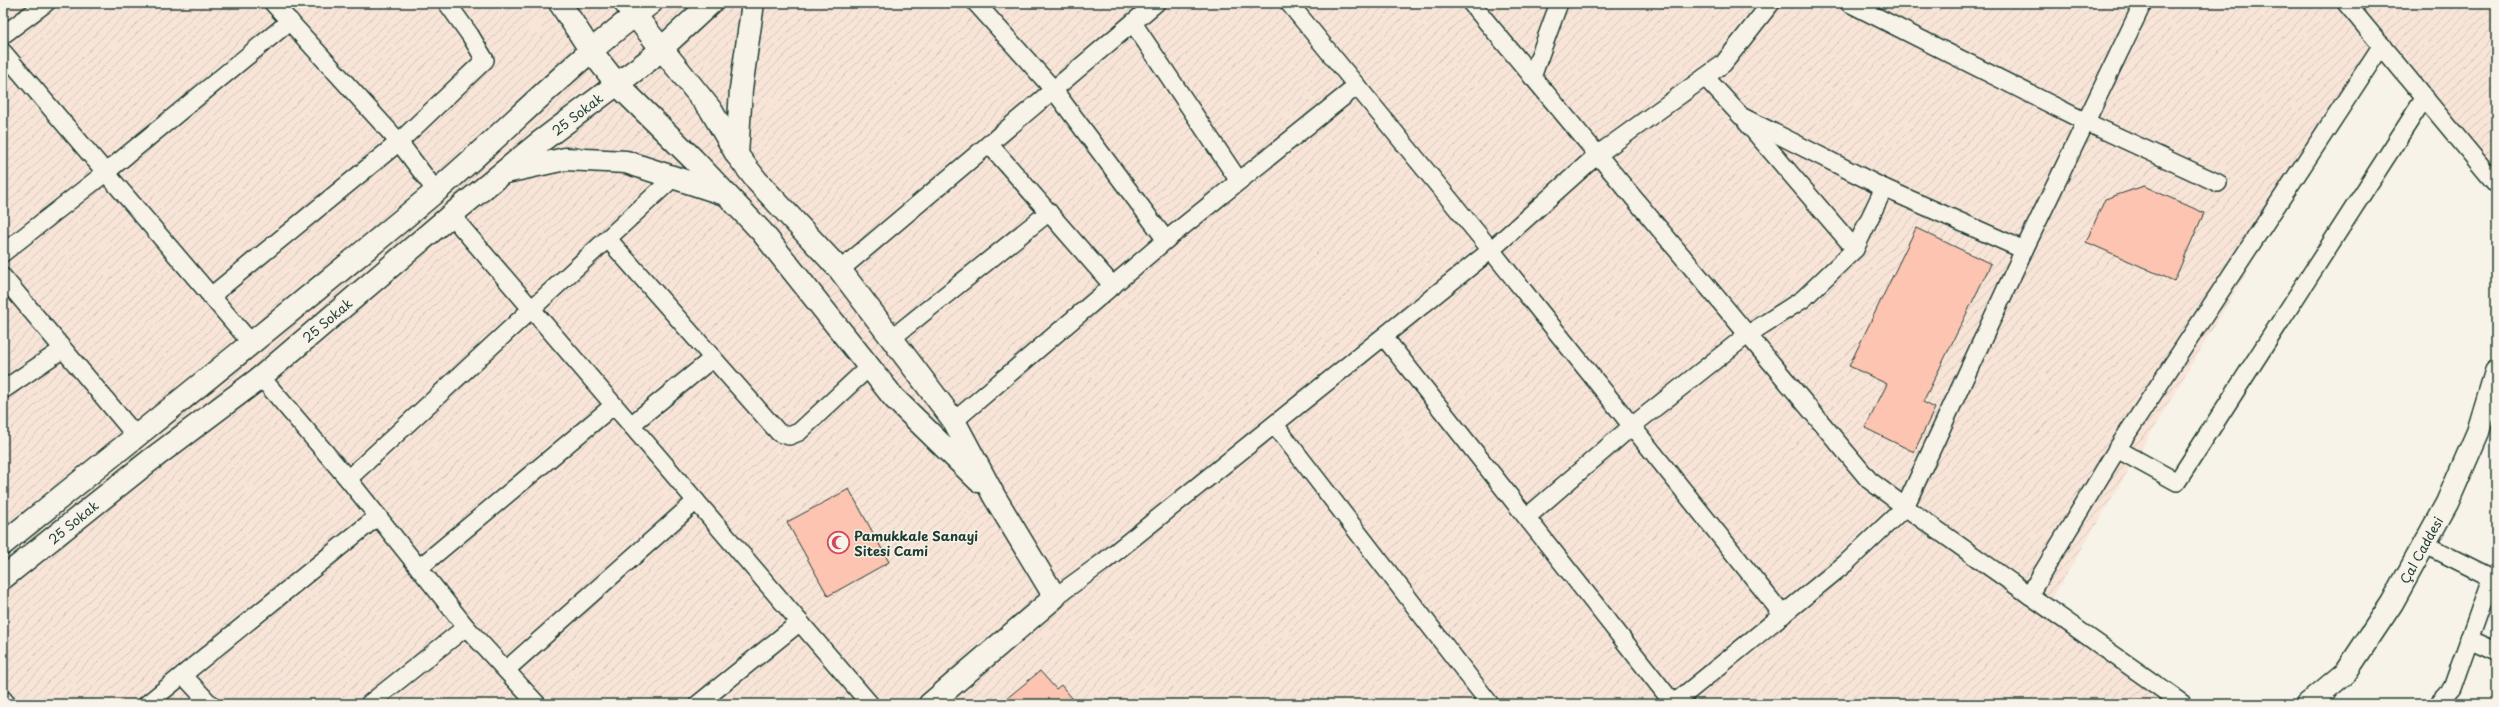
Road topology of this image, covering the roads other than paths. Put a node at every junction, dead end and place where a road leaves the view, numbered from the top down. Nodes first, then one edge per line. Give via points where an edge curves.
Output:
1 (46, 3) edge
2 (273, 3) edge
3 (447, 3) edge
4 (560, 3) edge
5 (711, 3) edge
6 (753, 3) edge
7 (976, 3) edge
8 (1156, 3) edge
9 (1471, 3) edge
10 (1559, 3) edge
11 (1771, 3) edge
12 (1849, 3) edge
13 (2143, 3) edge
14 (2346, 3) edge
15 (1294, 5) edge
16 (637, 7) edge
17 (290, 22) junction
18 (1133, 23) junction
19 (3, 35) edge
20 (2382, 45) junction
21 (591, 51) junction
22 (3, 52) edge
23 (656, 53) junction
24 (1532, 77) junction
25 (1705, 77) junction
26 (617, 84) junction
27 (1357, 86) junction
28 (1053, 89) junction
29 (2425, 97) junction
30 (1741, 116) junction
31 (2086, 122) junction
32 (399, 142) junction
33 (989, 144) junction
34 (737, 155) junction
35 (1597, 155) junction
36 (503, 172) junction
37 (105, 173) junction
38 (673, 178) junction
39 (1239, 181) junction
40 (2218, 183) dead end
41 (2496, 184) edge
42 (1884, 188) junction
43 (436, 191) junction
44 (726, 194) junction
45 (1049, 212) junction
46 (451, 215) junction
47 (608, 239) junction
48 (1166, 240) junction
49 (1855, 249) junction
50 (1491, 250) junction
51 (2024, 250) junction
52 (3, 253) edge
53 (840, 270) junction
54 (3, 277) edge
55 (1113, 286) junction
56 (210, 296) junction
57 (532, 310) junction
58 (1747, 335) junction
59 (1384, 337) junction
60 (892, 338) junction
61 (252, 344) junction
62 (63, 349) junction
63 (713, 358) junction
64 (869, 367) junction
65 (261, 377) junction
66 (2495, 378) edge
67 (3, 390) edge
68 (614, 405) junction
69 (954, 421) junction
70 (1275, 424) junction
71 (631, 425) junction
72 (1632, 426) junction
73 (136, 436) junction
74 (2117, 449) junction
75 (348, 479) junction
76 (994, 496) junction
77 (696, 501) junction
78 (1905, 507) junction
79 (378, 516) junction
80 (1527, 517) junction
81 (3, 544) edge
82 (2424, 544) junction
83 (419, 568) junction
84 (3, 578) edge
85 (2493, 579) edge
86 (2029, 595) junction
87 (1055, 597) junction
88 (1783, 615) junction
89 (800, 622) junction
90 (466, 627) junction
91 (2469, 639) junction
92 (2496, 651) edge
93 (506, 670) junction
94 (183, 674) junction
95 (3, 699) edge
96 (7, 704) edge
97 (147, 704) edge
98 (210, 704) edge
99 (369, 704) edge
100 (537, 704) edge
101 (698, 704) edge
102 (870, 704) edge
103 (930, 704) edge
104 (1490, 704) edge
105 (1673, 704) edge
106 (2183, 704) edge
107 (2308, 704) edge
108 (2438, 704) edge

1 - 19 street
2 - 17 street
3 - 32 street via 485,60
4 - 21 street
5 - 23 street, 25 Sokak
6 - 34 street via 741,89
7 - 28 street
8 - 18 street
9 - 24 street
10 - 24 street
11 - 25 street via 1723,64
12 - 31 street
13 - 31 street
14 - 20 street
15 - 27 street
16 - 21 street, 25 Sokak
16 - 23 street
17 - 32 street
17 - 37 street
18 - 28 street
18 - 39 street
20 - 29 street
20 - 74 street
21 - 26 street
21 - 43 street, 25 Sokak
22 - 37 street
23 - 26 street, 25 Sokak
23 - 34 street via 711,110
24 - 35 street
25 - 30 street
25 - 35 street
26 - 36 street, 25 Sokak
26 - 44 street
27 - 39 street
27 - 50 street
28 - 33 street
28 - 48 street
29 - 41 street
29 - 74 street via 2177,482
30 - 42 street
30 - 49 street
31 - 40 street
31 - 51 street
32 - 43 street
32 - 56 street
33 - 45 street
33 - 53 street
34 - 53 street via 757,181
35 - 50 street
35 - 58 street
36 - 38 street via 565,159 626,162
36 - 46 street, 25 Sokak
37 - 52 street
37 - 56 street
38 - 44 street
38 - 47 street
39 - 48 street
42 - 49 street
42 - 51 street
43 - 61 street, 25 Sokak
44 - 64 street via 762,232
45 - 55 street
45 - 60 street
46 - 57 street
46 - 65 street, 25 Sokak
47 - 57 street
47 - 63 street
48 - 55 street
49 - 58 street via 1804,299
50 - 59 street
50 - 72 street
51 - 78 street
53 - 60 street
54 - 62 street
55 - 69 street
56 - 61 street
57 - 68 street
57 - 75 street
58 - 72 street
58 - 78 street via 1870,480
59 - 70 street
59 - 80 street
60 - 69 street
61 - 73 street, 25 Sokak
62 - 67 street
62 - 73 street
63 - 64 street via 774,429 789,436 799,432
63 - 71 street
64 - 76 street via 894,398
65 - 75 street
65 - 84 street, 25 Sokak via 148,462
66 - 82 street, Çal Caddesi via 2478,432 2447,503
68 - 71 street
68 - 83 street
69 - 76 street
70 - 87 street via 1102,564
70 - 104 street
71 - 77 street
72 - 80 street
72 - 88 street
73 - 81 street, 25 Sokak
74 - 86 street
75 - 79 street
76 - 87 street
77 - 89 street
77 - 93 street
78 - 86 street
78 - 88 street via 1846,564
79 - 83 street
79 - 94 street
80 - 105 street
82 - 85 street
82 - 107 street, Çal Caddesi via 2392,603 2346,672
83 - 90 street
85 - 91 street
86 - 106 street
87 - 103 street
88 - 105 street
89 - 101 street
89 - 102 street
90 - 93 street
90 - 99 street
91 - 92 street
91 - 108 street via 2452,688
93 - 100 street
94 - 97 street
94 - 98 street
95 - 96 street

